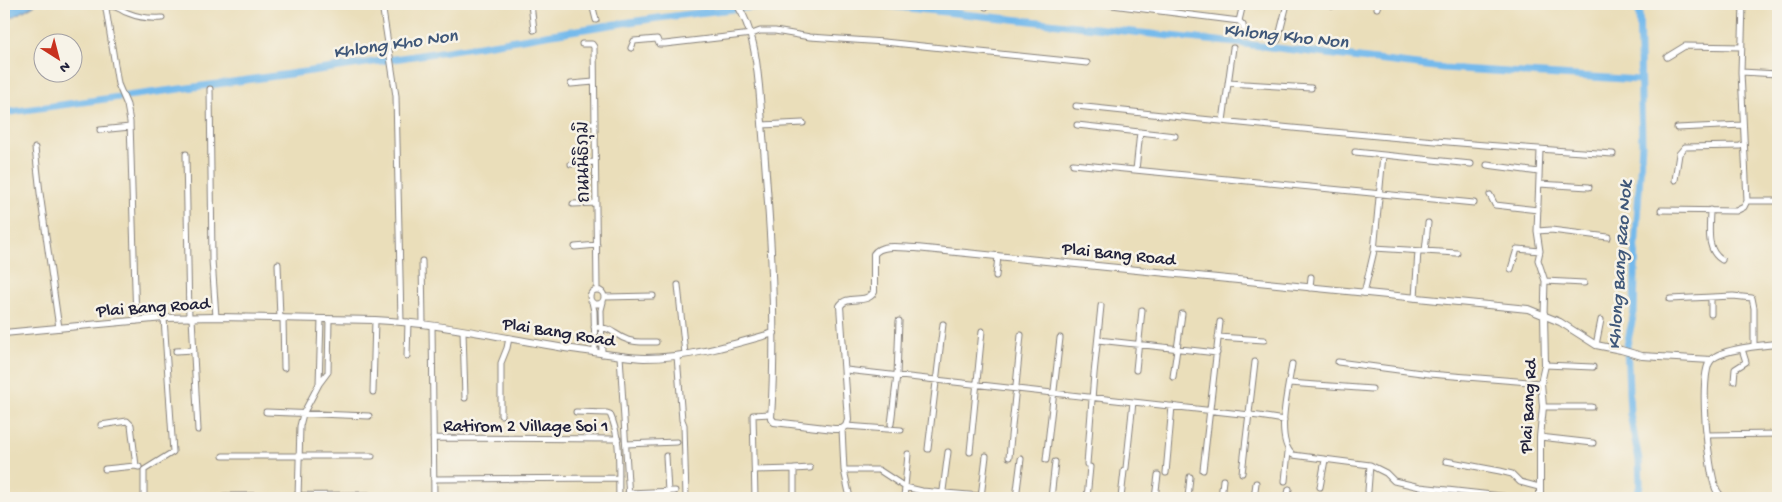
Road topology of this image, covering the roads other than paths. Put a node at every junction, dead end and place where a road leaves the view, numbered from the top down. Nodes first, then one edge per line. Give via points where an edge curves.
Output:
1 (382, 4) edge
2 (531, 4) edge
3 (592, 4) edge
4 (737, 4) edge
5 (1104, 4) edge
6 (1243, 4) edge
7 (1287, 4) edge
8 (1743, 4) edge
9 (162, 18) dead end
10 (596, 20) dead end
11 (1240, 21) junction
12 (534, 30) dead end
13 (752, 34) junction
14 (1245, 36) dead end
15 (1278, 40) dead end
16 (582, 44) dead end
17 (1742, 47) junction
18 (631, 48) dead end
19 (1232, 48) dead end
20 (1667, 57) dead end
21 (1087, 63) dead end
22 (1741, 72) junction
23 (1778, 74) edge
24 (594, 82) junction
25 (1228, 83) junction
26 (571, 84) dead end
27 (1311, 88) dead end
28 (210, 89) dead end
29 (1076, 106) dead end
30 (1223, 122) junction
31 (803, 123) dead end
32 (572, 124) dead end
33 (595, 124) junction
34 (762, 125) junction
35 (1077, 125) dead end
36 (1743, 125) junction
37 (130, 128) junction
38 (1677, 128) dead end
39 (100, 130) dead end
40 (1140, 132) junction
41 (1175, 136) dead end
42 (1744, 144) junction
43 (35, 148) dead end
44 (1540, 150) junction
45 (1355, 152) dead end
46 (186, 154) dead end
47 (1613, 154) dead end
48 (1383, 155) junction
49 (595, 162) junction
50 (571, 164) dead end
51 (1073, 164) dead end
52 (1471, 164) dead end
53 (1487, 165) dead end
54 (1136, 170) junction
55 (1540, 172) junction
56 (1674, 180) dead end
57 (1539, 184) junction
58 (1589, 187) dead end
59 (1379, 195) junction
60 (1490, 195) dead end
61 (1778, 200) edge
62 (1747, 201) junction
63 (596, 203) junction
64 (1474, 203) dead end
65 (573, 204) dead end
66 (1538, 210) junction
67 (1661, 210) dead end
68 (1710, 210) junction
69 (1428, 224) dead end
70 (1537, 230) junction
71 (1608, 237) dead end
72 (597, 245) junction
73 (575, 247) dead end
74 (1374, 248) junction
75 (1418, 251) junction
76 (1425, 251) junction
77 (1540, 251) junction
78 (1457, 253) dead end
79 (998, 256) junction
80 (1722, 260) dead end
81 (422, 261) dead end
82 (278, 264) dead end
83 (1511, 269) dead end
84 (996, 276) dead end
85 (1311, 277) dead end
86 (1545, 281) junction
87 (1584, 283) dead end
88 (678, 285) dead end
89 (1310, 288) junction
90 (597, 290) junction
91 (1364, 293) junction
92 (653, 296) dead end
93 (1415, 298) junction
94 (1711, 298) junction
95 (604, 299) junction
96 (1670, 299) dead end
97 (592, 302) junction
98 (1102, 306) dead end
99 (1142, 310) dead end
100 (1182, 314) dead end
101 (1544, 314) junction
102 (1710, 314) dead end
103 (216, 317) junction
104 (164, 318) junction
105 (190, 318) junction
106 (282, 318) junction
107 (320, 319) junction
108 (329, 319) junction
109 (375, 320) junction
110 (1601, 320) dead end
111 (136, 321) junction
112 (899, 321) dead end
113 (404, 322) junction
114 (1220, 322) dead end
115 (423, 324) junction
116 (943, 324) dead end
117 (432, 326) junction
118 (594, 327) junction
119 (602, 327) junction
120 (59, 328) junction
121 (463, 331) junction
122 (982, 331) dead end
123 (4, 333) edge
124 (774, 333) junction
125 (1021, 335) dead end
126 (1218, 337) junction
127 (509, 338) junction
128 (1060, 338) dead end
129 (1098, 340) junction
130 (1264, 340) dead end
131 (656, 342) dead end
132 (1138, 344) junction
133 (1778, 344) edge
134 (1596, 345) junction
135 (1754, 346) junction
136 (1177, 349) junction
137 (1742, 349) junction
138 (194, 350) junction
139 (176, 351) dead end
140 (599, 353) junction
141 (685, 354) junction
142 (1217, 354) junction
143 (407, 356) dead end
144 (620, 356) junction
145 (677, 356) junction
146 (1711, 360) junction
147 (1255, 362) dead end
148 (1338, 362) dead end
149 (1292, 364) dead end
150 (1545, 365) junction
151 (284, 368) dead end
152 (1593, 368) dead end
153 (846, 370) junction
154 (1136, 370) dead end
155 (897, 376) junction
156 (1173, 377) dead end
157 (936, 380) junction
158 (1734, 381) dead end
159 (1289, 383) junction
160 (1542, 383) junction
161 (319, 384) junction
162 (977, 384) junction
163 (1016, 389) junction
164 (1372, 389) dead end
165 (373, 392) dead end
166 (1055, 393) junction
167 (1093, 397) junction
168 (465, 398) dead end
169 (1133, 402) junction
170 (1172, 406) junction
171 (1543, 407) junction
172 (1592, 407) dead end
173 (1211, 410) junction
174 (266, 412) dead end
175 (576, 412) dead end
176 (303, 414) junction
177 (771, 414) junction
178 (501, 415) dead end
179 (1250, 415) junction
180 (369, 416) dead end
181 (1284, 420) junction
182 (891, 424) dead end
183 (101, 425) dead end
184 (844, 427) junction
185 (198, 430) dead end
186 (901, 430) dead end
187 (1778, 434) edge
188 (1707, 435) junction
189 (1540, 437) junction
190 (433, 438) junction
191 (618, 439) junction
192 (677, 442) dead end
193 (1593, 443) dead end
194 (626, 444) junction
195 (928, 449) dead end
196 (948, 452) dead end
197 (970, 452) dead end
198 (1288, 452) junction
199 (908, 454) dead end
200 (223, 456) dead end
201 (299, 456) junction
202 (372, 456) dead end
203 (666, 456) dead end
204 (986, 456) dead end
205 (1009, 457) dead end
206 (1021, 459) dead end
207 (1046, 460) dead end
208 (1325, 460) junction
209 (1446, 461) dead end
210 (1055, 462) dead end
211 (1370, 465) junction
212 (136, 466) junction
213 (810, 468) dead end
214 (105, 469) dead end
215 (794, 469) junction
216 (144, 470) junction
217 (755, 470) junction
218 (844, 470) junction
219 (1203, 470) dead end
220 (1166, 473) dead end
221 (1242, 473) dead end
222 (1158, 474) dead end
223 (1190, 477) dead end
224 (618, 478) junction
225 (434, 479) junction
226 (1223, 480) dead end
227 (1285, 481) dead end
228 (1256, 484) dead end
229 (905, 487) junction
230 (1320, 487) dead end
231 (1539, 487) junction
232 (1288, 489) dead end
233 (1368, 491) dead end
234 (368, 495) dead end
235 (943, 495) edge
236 (224, 496) dead end
237 (629, 496) edge
238 (298, 497) edge
239 (981, 497) edge
240 (144, 498) edge
241 (434, 498) edge
242 (619, 498) edge
243 (686, 498) edge
244 (755, 498) edge
245 (794, 498) edge
246 (850, 498) edge
247 (904, 498) edge
248 (1004, 498) edge
249 (1016, 498) edge
250 (1051, 498) edge
251 (1087, 498) edge
252 (1121, 498) edge
253 (1155, 498) edge
254 (1188, 498) edge
255 (1221, 498) edge
256 (1254, 498) edge
257 (1288, 498) edge
258 (1519, 498) edge
259 (1540, 498) edge
260 (1722, 498) edge

1 - 113 street via 396,96
2 - 12 street
3 - 10 street
4 - 13 street
5 - 11 street
6 - 11 street
7 - 15 street
8 - 17 street
9 - 37 street via 145,19 118,6 107,7 106,10
11 - 14 street
13 - 18 street via 662,44 657,39 634,41
13 - 21 street via 775,31
13 - 34 street
16 - 24 street, ถนนนิธิภุมิ via 594,47
17 - 20 street via 1685,46
17 - 22 street
19 - 25 street
22 - 23 street
22 - 36 street
24 - 26 street
24 - 33 street, ถนนนิธิภุมิ
25 - 27 street
25 - 30 street
28 - 103 street
29 - 30 street
30 - 44 street
31 - 34 street
32 - 33 street
33 - 49 street, ถนนนิธิภุมิ
34 - 124 street
35 - 40 street
36 - 38 street
36 - 42 street
37 - 39 street
37 - 111 street
40 - 41 street
40 - 54 street
42 - 56 street via 1685,147 1679,154
42 - 62 street
43 - 120 street
44 - 47 street
44 - 55 street
45 - 48 street
46 - 105 street
48 - 52 street
48 - 59 street
49 - 50 street
49 - 63 street, ถนนนิธิภุมิ
51 - 54 street
53 - 55 street
54 - 59 street
55 - 57 street
57 - 58 street
57 - 66 street
59 - 64 street
59 - 74 street
60 - 66 street via 1495,205
61 - 62 street
62 - 68 street via 1736,211
63 - 65 street
63 - 72 street, ถนนนิธิภุมิ
66 - 70 street
67 - 68 street
68 - 80 street via 1710,246
69 - 76 street
70 - 71 street
70 - 77 street
72 - 73 street
72 - 90 street, ถนนนิธิภุมิ
74 - 75 street
74 - 91 street
75 - 76 street
75 - 93 street
76 - 78 street
77 - 83 street via 1517,249
77 - 86 street via 1538,260
79 - 84 street
79 - 89 street, Plai Bang Road
79 - 153 street, Plai Bang Road via 916,248 877,250 874,254 874,292 867,298 842,302 840,306
81 - 115 street
82 - 106 street
85 - 89 street
86 - 87 street
86 - 101 street
88 - 141 street
89 - 91 street, Plai Bang Road
90 - 95 street via 602,292
90 - 97 street via 590,294
91 - 93 street, Plai Bang Road
92 - 95 street
93 - 101 street, Plai Bang Road
94 - 96 street
94 - 102 street
94 - 135 street via 1752,298
95 - 97 street via 598,304
95 - 119 street
97 - 118 street
98 - 129 street
99 - 132 street
100 - 136 street
101 - 134 street, Plai Bang Road
101 - 150 street, Plai Bang Rd
103 - 105 street, Plai Bang Road
103 - 106 street, Plai Bang Road
104 - 105 street, Plai Bang Road
104 - 111 street, Plai Bang Road
104 - 216 street via 173,452
105 - 138 street
106 - 107 street, Plai Bang Road
106 - 151 street
107 - 108 street, Plai Bang Road
107 - 161 street
108 - 109 street, Plai Bang Road
108 - 161 street via 328,372
109 - 113 street, Plai Bang Road
109 - 165 street
110 - 134 street
111 - 120 street, Plai Bang Road
112 - 155 street
113 - 115 street, Plai Bang Road
113 - 143 street
114 - 126 street
115 - 117 street, Plai Bang Road
116 - 157 street
117 - 121 street, Plai Bang Road
117 - 190 street
118 - 119 street
118 - 140 street
119 - 131 street via 626,340
119 - 140 street
120 - 123 street, Plai Bang Road
121 - 127 street, Plai Bang Road
121 - 168 street
122 - 162 street
124 - 141 street, Plai Bang Road
124 - 177 street
125 - 163 street
126 - 130 street
126 - 142 street
127 - 140 street, Plai Bang Road
127 - 178 street via 501,363
128 - 166 street
129 - 132 street
129 - 167 street
132 - 136 street
132 - 154 street
133 - 135 street
134 - 146 street, Plai Bang Road via 1642,356
135 - 137 street
136 - 142 street
136 - 156 street
137 - 146 street
137 - 158 street via 1746,362 1736,369
138 - 139 street
138 - 185 street
140 - 144 street, Plai Bang Road
141 - 145 street, Plai Bang Road
142 - 173 street
144 - 145 street, Plai Bang Road
144 - 194 street
145 - 243 street via 684,424
146 - 188 street via 1704,382
147 - 179 street
148 - 160 street via 1429,374
149 - 159 street
150 - 152 street
150 - 160 street, Plai Bang Rd
153 - 155 street
153 - 184 street, Plai Bang Road via 848,420
155 - 157 street
155 - 182 street
157 - 162 street
157 - 195 street
159 - 164 street
159 - 181 street
160 - 171 street, Plai Bang Rd
161 - 176 street
162 - 163 street
162 - 197 street
163 - 166 street
163 - 205 street
166 - 167 street
166 - 207 street
167 - 169 street
167 - 251 street
169 - 170 street
169 - 252 street
170 - 173 street
170 - 220 street
171 - 172 street
171 - 189 street, Plai Bang Rd
173 - 179 street
173 - 219 street
174 - 176 street
175 - 191 street via 609,413
176 - 180 street
176 - 201 street
177 - 184 street via 772,421 777,423
177 - 217 street via 753,414
179 - 181 street
179 - 221 street
181 - 198 street
183 - 212 street via 127,421 132,425
184 - 186 street
184 - 218 street
187 - 188 street
188 - 260 street via 1716,489
189 - 193 street
189 - 231 street, Plai Bang Rd
190 - 191 street, Ratirom 2 Village Soi 1
190 - 225 street
191 - 224 street
192 - 194 street
194 - 237 street
196 - 235 street
198 - 208 street
198 - 227 street
199 - 229 street
200 - 201 street
201 - 202 street
201 - 238 street
203 - 237 street via 672,492
204 - 239 street
206 - 249 street
208 - 211 street
208 - 230 street
209 - 231 street via 1500,470 1512,474 1520,482
210 - 250 street
211 - 233 street
211 - 258 street via 1394,481 1420,487
212 - 214 street
212 - 216 street
213 - 215 street
215 - 217 street
215 - 245 street
216 - 240 street
217 - 244 street
218 - 229 street via 879,470
218 - 246 street
222 - 253 street
223 - 254 street
224 - 225 street
224 - 242 street
225 - 241 street
226 - 255 street
228 - 256 street
229 - 235 street
229 - 247 street
231 - 259 street, Plai Bang Rd
232 - 257 street
234 - 238 street
235 - 239 street
236 - 238 street
239 - 248 street

